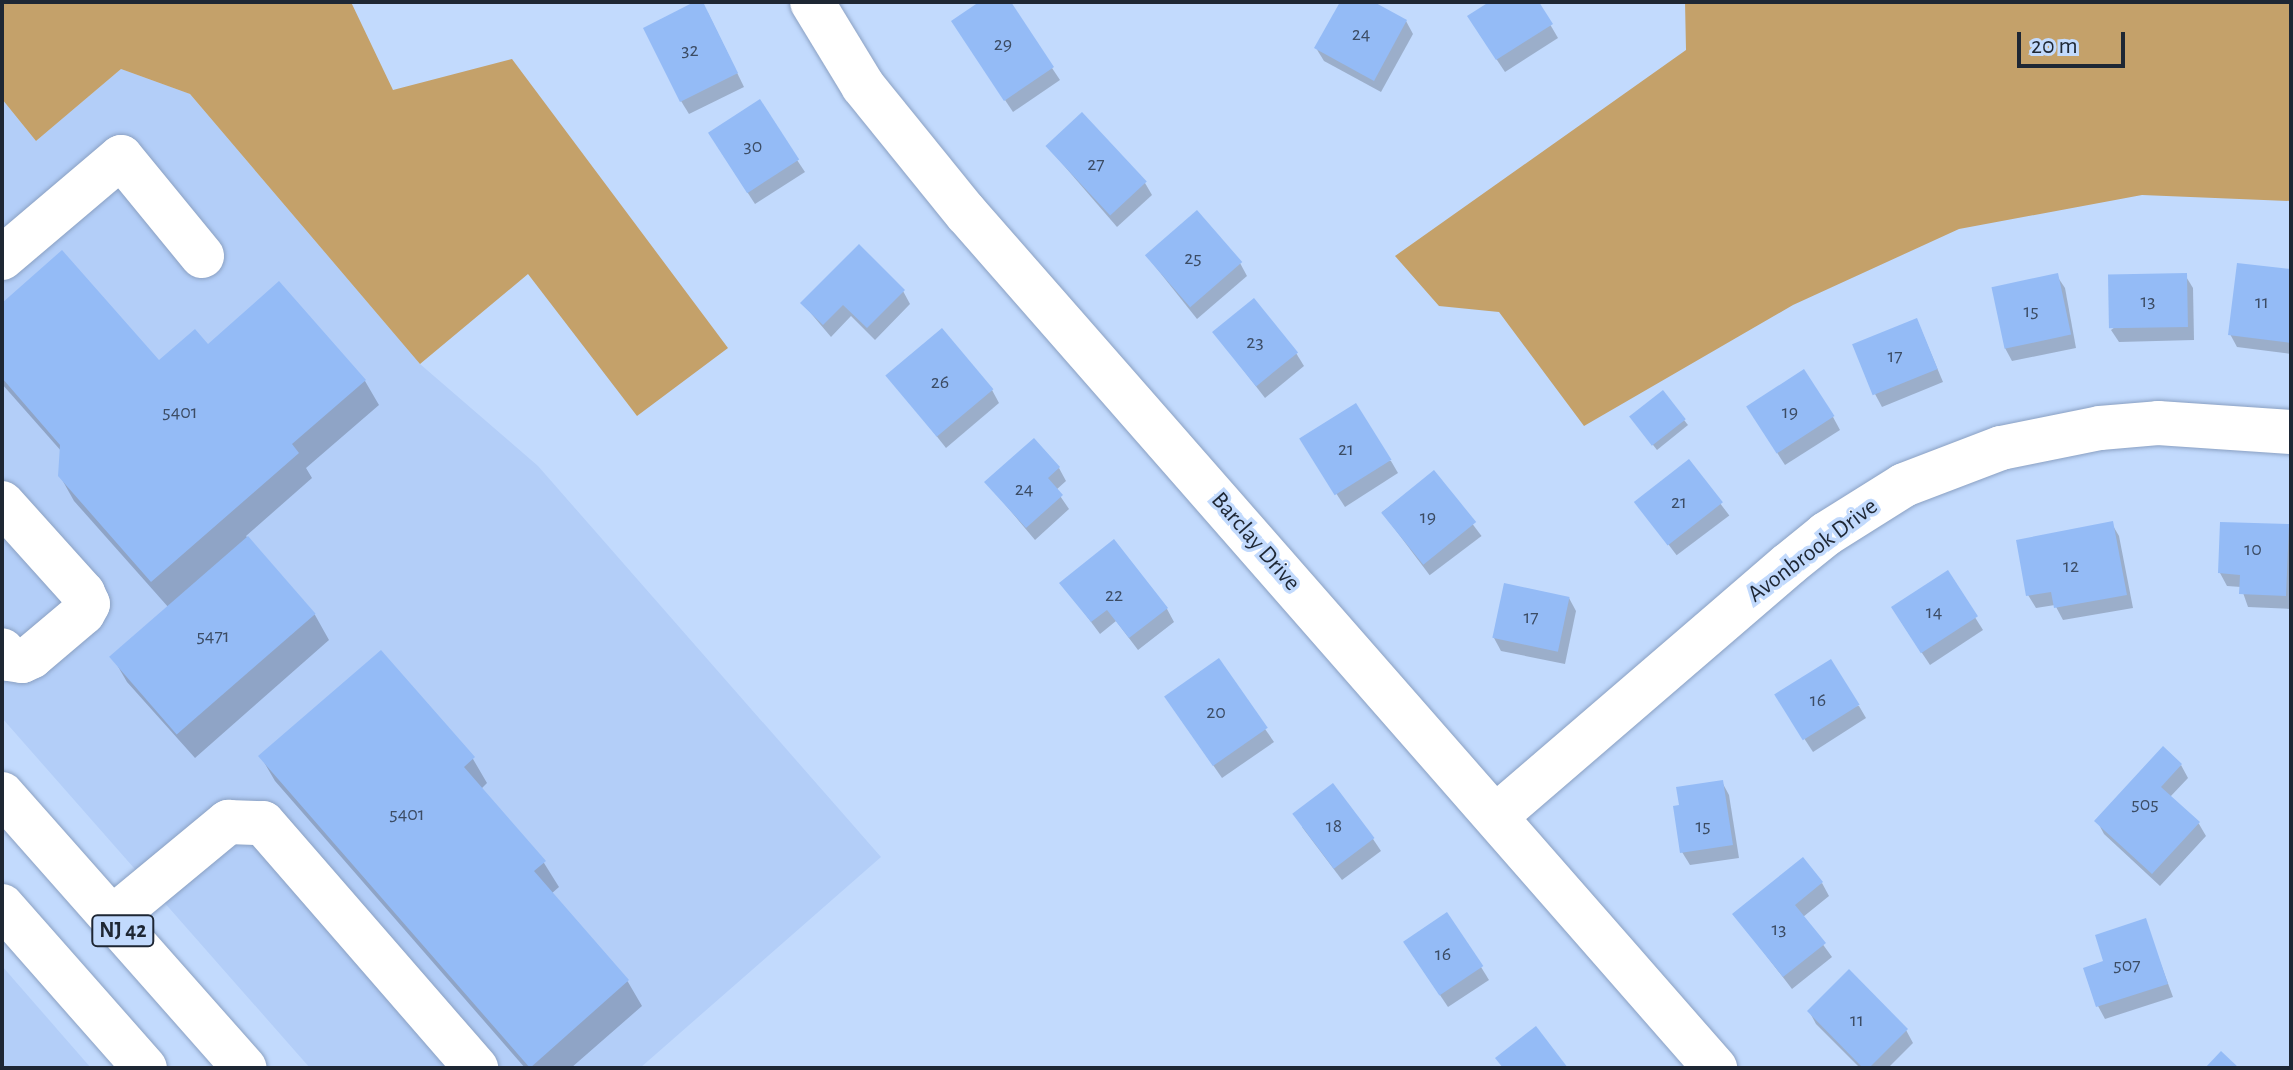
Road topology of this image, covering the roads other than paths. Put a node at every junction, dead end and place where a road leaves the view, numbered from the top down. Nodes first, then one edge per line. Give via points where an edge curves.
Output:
1 (812, 2) edge
2 (202, 256) dead end
3 (2, 258) edge
4 (2291, 432) edge
5 (2, 503) edge
6 (2, 650) edge
7 (2, 794) edge
8 (1496, 816) junction
9 (2, 906) edge
10 (112, 918) junction
11 (130, 1062) edge
12 (244, 1068) edge
13 (476, 1068) edge
14 (1715, 1068) edge

1 - 8 main road, Barclay Drive via 863,86 966,213
2 - 3 main road via 121,157
4 - 8 main road, Avonbrook Drive via 2158,423 2100,428 2001,448 1904,485 1802,554
5 - 6 main road via 88,604 31,657 9,659
7 - 10 main road, NJ 42
8 - 14 main road, Barclay Drive
9 - 11 main road
10 - 12 main road, NJ 42
10 - 13 main road via 228,822 263,823

